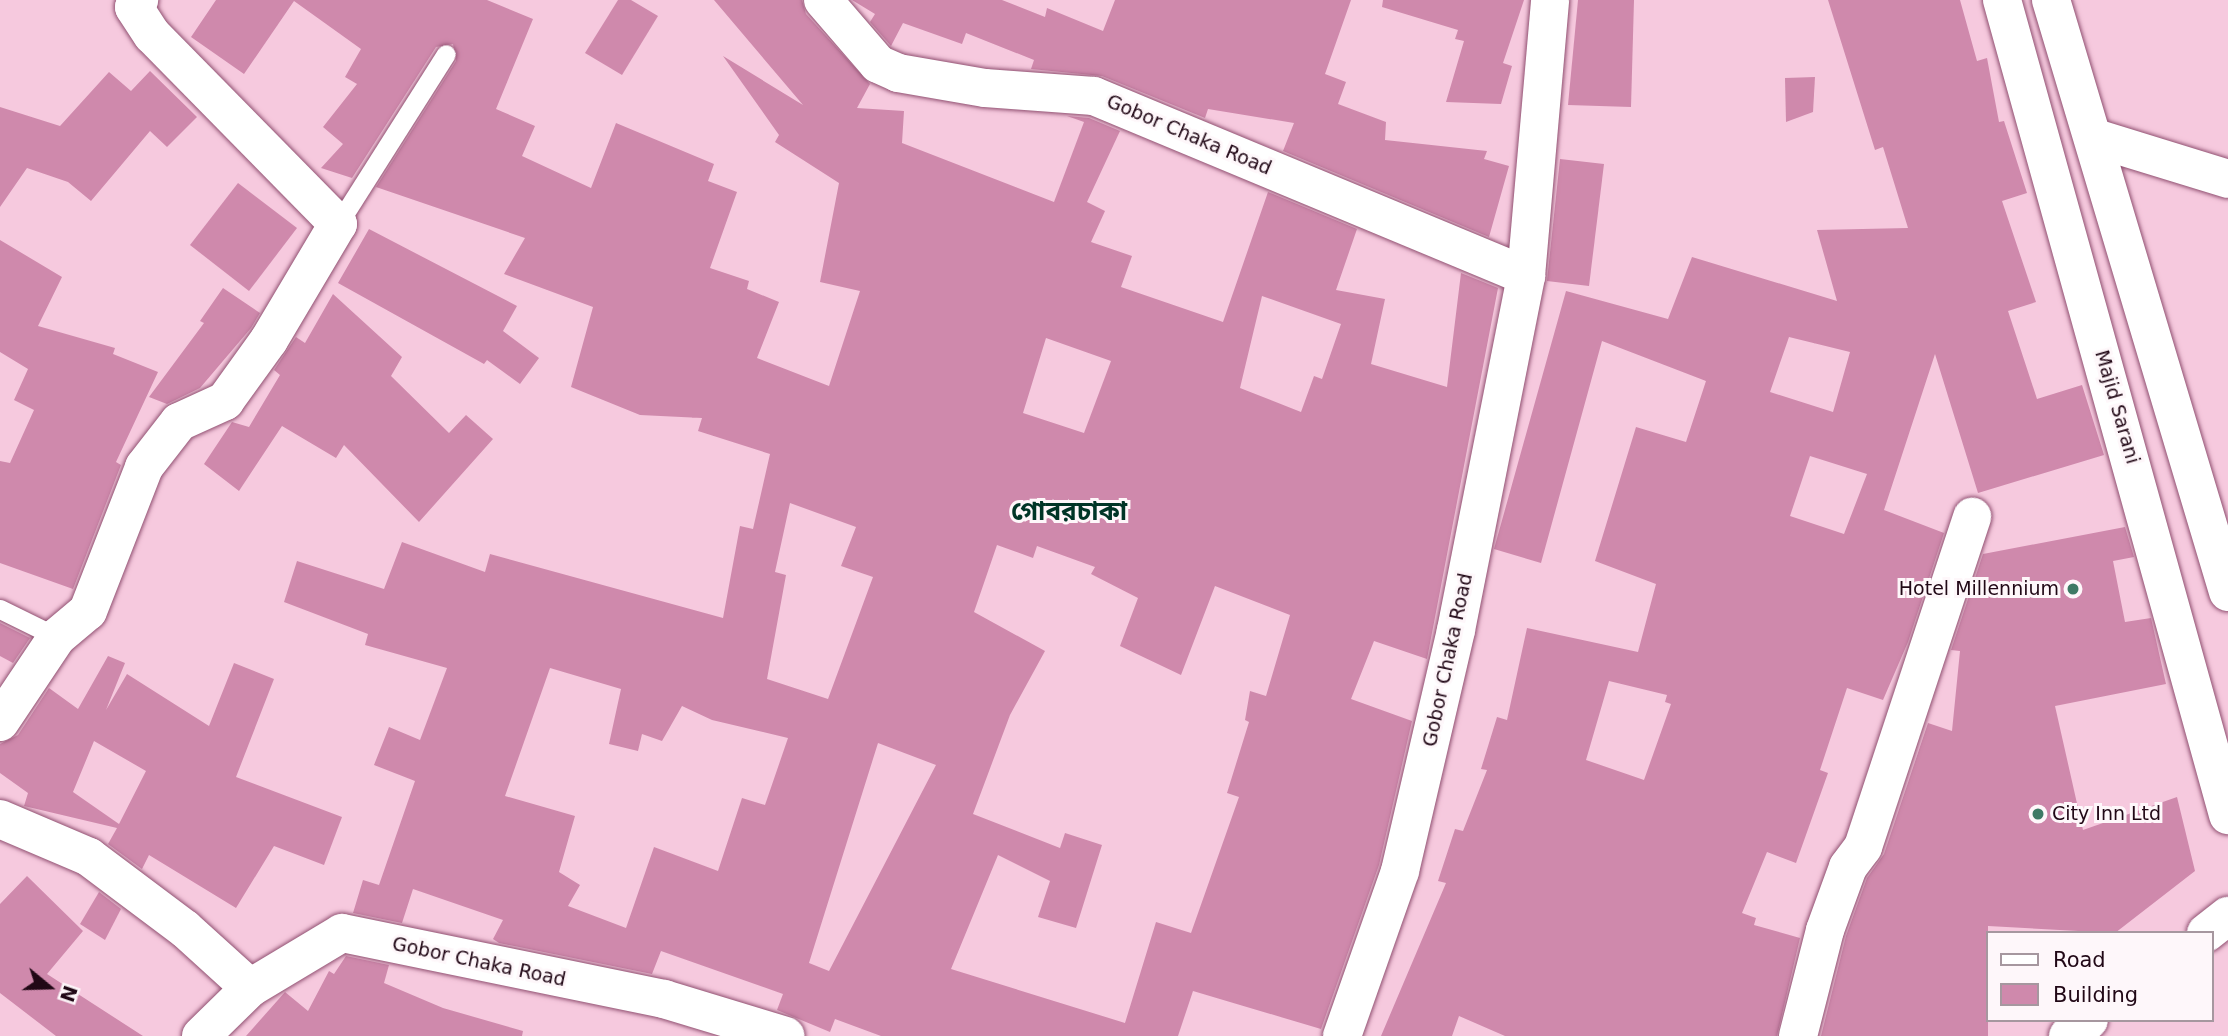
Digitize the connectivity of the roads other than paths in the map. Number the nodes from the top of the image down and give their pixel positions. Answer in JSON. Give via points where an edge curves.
{"nodes":[{"id":1,"x":139,"y":0,"type":"edge"},
{"id":2,"x":823,"y":0,"type":"edge"},
{"id":3,"x":1550,"y":0,"type":"edge"},
{"id":4,"x":2002,"y":0,"type":"edge"},
{"id":5,"x":2051,"y":0,"type":"edge"},
{"id":6,"x":446,"y":54,"type":"dead end"},
{"id":7,"x":2095,"y":138,"type":"junction"},
{"id":8,"x":2228,"y":179,"type":"edge"},
{"id":9,"x":338,"y":224,"type":"junction"},
{"id":10,"x":1526,"y":276,"type":"junction"},
{"id":11,"x":1972,"y":517,"type":"dead end"},
{"id":12,"x":2228,"y":592,"type":"edge"},
{"id":13,"x":0,"y":609,"type":"edge"},
{"id":14,"x":57,"y":636,"type":"junction"},
{"id":15,"x":0,"y":722,"type":"edge"},
{"id":16,"x":2228,"y":816,"type":"edge"},
{"id":17,"x":0,"y":819,"type":"edge"},
{"id":18,"x":2228,"y":916,"type":"edge"},
{"id":19,"x":2209,"y":931,"type":"edge"},
{"id":20,"x":250,"y":988,"type":"junction"},
{"id":21,"x":2086,"y":1022,"type":"edge"},
{"id":22,"x":201,"y":1036,"type":"edge"},
{"id":23,"x":786,"y":1036,"type":"edge"},
{"id":24,"x":1342,"y":1036,"type":"edge"},
{"id":25,"x":1798,"y":1036,"type":"edge"},
{"id":26,"x":2068,"y":1036,"type":"edge"}],
"edges":[{"from":1,"to":9,"type":"street","via":[[134,7],[152,35]]},
{"from":2,"to":10,"type":"street","name":"Gobor Chaka Road","via":[[878,64],[898,73],[985,88],[1094,96]]},
{"from":3,"to":10,"type":"street","name":"Gobor Chaka Road"},
{"from":4,"to":16,"type":"street","name":"Majid Sarani"},
{"from":5,"to":7,"type":"street"},
{"from":6,"to":9,"type":"lane"},
{"from":7,"to":8,"type":"street"},
{"from":7,"to":12,"type":"street"},
{"from":9,"to":14,"type":"street","via":[[225,401],[179,422],[144,467],[88,611]]},
{"from":10,"to":24,"type":"street","name":"Gobor Chaka Road","via":[[1456,630],[1401,871]]},
{"from":11,"to":25,"type":"street","via":[[1863,847],[1848,867],[1825,930]]},
{"from":13,"to":14,"type":"lane"},
{"from":14,"to":15,"type":"street"},
{"from":17,"to":20,"type":"street","via":[[89,858],[185,929]]},
{"from":18,"to":19,"type":"street"},
{"from":20,"to":22,"type":"street","name":"Gobor Chaka Road"},
{"from":20,"to":23,"type":"street","name":"Gobor Chaka Road","via":[[342,933],[664,999]]},
{"from":21,"to":26,"type":"street"}]}
